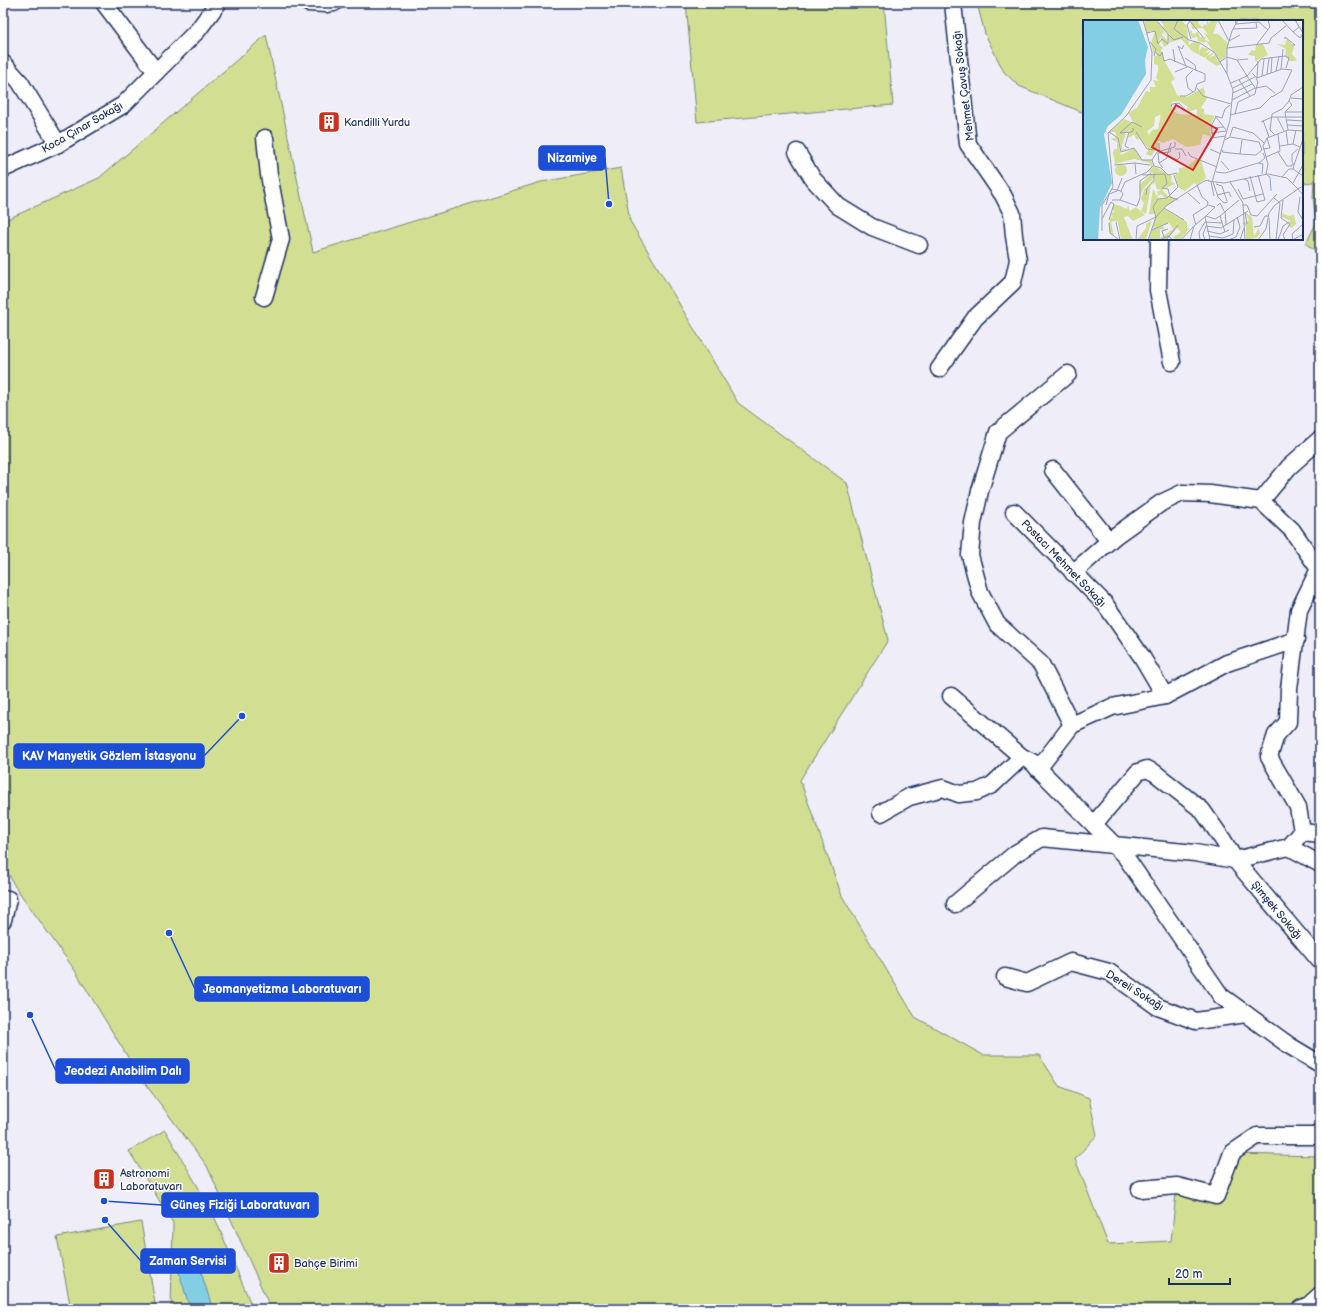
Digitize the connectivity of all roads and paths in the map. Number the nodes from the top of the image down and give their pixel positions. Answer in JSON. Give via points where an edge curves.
{"nodes":[{"id":1,"x":104,"y":3,"type":"edge"},
{"id":2,"x":218,"y":3,"type":"edge"},
{"id":3,"x":308,"y":3,"type":"edge"},
{"id":4,"x":334,"y":3,"type":"edge"},
{"id":5,"x":953,"y":3,"type":"edge"},
{"id":6,"x":3,"y":63,"type":"edge"},
{"id":7,"x":156,"y":72,"type":"junction"},
{"id":8,"x":264,"y":138,"type":"dead end"},
{"id":9,"x":58,"y":144,"type":"junction"},
{"id":10,"x":797,"y":152,"type":"dead end"},
{"id":11,"x":3,"y":169,"type":"edge"},
{"id":12,"x":1159,"y":240,"type":"edge"},
{"id":13,"x":919,"y":245,"type":"dead end"},
{"id":14,"x":264,"y":297,"type":"dead end"},
{"id":15,"x":1172,"y":362,"type":"dead end"},
{"id":16,"x":940,"y":368,"type":"dead end"},
{"id":17,"x":1068,"y":374,"type":"dead end"},
{"id":18,"x":1320,"y":439,"type":"edge"},
{"id":19,"x":1053,"y":470,"type":"dead end"},
{"id":20,"x":1261,"y":501,"type":"junction"},
{"id":21,"x":1014,"y":512,"type":"dead end"},
{"id":22,"x":1109,"y":541,"type":"junction"},
{"id":23,"x":1073,"y":573,"type":"junction"},
{"id":24,"x":1296,"y":640,"type":"junction"},
{"id":25,"x":950,"y":696,"type":"dead end"},
{"id":26,"x":1164,"y":696,"type":"junction"},
{"id":27,"x":1072,"y":725,"type":"junction"},
{"id":28,"x":1022,"y":757,"type":"junction"},
{"id":29,"x":1038,"y":769,"type":"junction"},
{"id":30,"x":881,"y":813,"type":"dead end"},
{"id":31,"x":1094,"y":824,"type":"junction"},
{"id":32,"x":1302,"y":832,"type":"junction"},
{"id":33,"x":1320,"y":834,"type":"edge"},
{"id":34,"x":1115,"y":846,"type":"junction"},
{"id":35,"x":1289,"y":847,"type":"junction"},
{"id":36,"x":1235,"y":860,"type":"junction"},
{"id":37,"x":1320,"y":864,"type":"edge"},
{"id":38,"x":8,"y":899,"type":"dead end"},
{"id":39,"x":955,"y":904,"type":"dead end"},
{"id":40,"x":3,"y":920,"type":"edge"},
{"id":41,"x":1320,"y":961,"type":"edge"},
{"id":42,"x":1005,"y":977,"type":"dead end"},
{"id":43,"x":1246,"y":1014,"type":"junction"},
{"id":44,"x":1320,"y":1064,"type":"edge"},
{"id":45,"x":1319,"y":1137,"type":"edge"},
{"id":46,"x":1140,"y":1190,"type":"dead end"},
{"id":47,"x":1320,"y":1295,"type":"edge"},
{"id":48,"x":1300,"y":1309,"type":"edge"}],
"edges":[{"from":1,"to":7,"type":"street"},
{"from":2,"to":7,"type":"street","name":"Koca Çınar Sokağı","via":[[198,30]]},
{"from":3,"to":4,"type":"street"},
{"from":5,"to":16,"type":"street","name":"Mehmet Çavuş Sokağı","via":[[968,144],[1003,195],[1012,213],[1018,260],[1013,282],[975,318]]},
{"from":6,"to":9,"type":"street","via":[[20,82]]},
{"from":7,"to":9,"type":"street","name":"Koca Çınar Sokağı","via":[[123,105]]},
{"from":8,"to":14,"type":"street","via":[[281,239]]},
{"from":9,"to":11,"type":"street","name":"Koca Çınar Sokağı"},
{"from":10,"to":13,"type":"street","via":[[813,179],[838,206],[872,227]]},
{"from":12,"to":15,"type":"street","via":[[1158,290]]},
{"from":17,"to":27,"type":"street","via":[[998,432],[980,491],[970,555],[980,592],[997,624],[1041,664]]},
{"from":18,"to":20,"type":"street","via":[[1289,467]]},
{"from":19,"to":22,"type":"street"},
{"from":20,"to":22,"type":"street","via":[[1182,493],[1161,502]]},
{"from":20,"to":24,"type":"street","via":[[1292,530],[1319,569],[1299,610]]},
{"from":21,"to":23,"type":"street","name":"Postacı Mehmet Sokağı"},
{"from":22,"to":23,"type":"street"},
{"from":23,"to":26,"type":"street","name":"Postacı Mehmet Sokağı","via":[[1104,604],[1142,657]]},
{"from":24,"to":26,"type":"street","via":[[1227,663]]},
{"from":24,"to":32,"type":"street","via":[[1289,689],[1288,722],[1276,735],[1269,757],[1298,807]]},
{"from":25,"to":28,"type":"street"},
{"from":26,"to":27,"type":"street","via":[[1112,707]]},
{"from":27,"to":29,"type":"street"},
{"from":28,"to":29,"type":"street"},
{"from":28,"to":30,"type":"street","via":[[992,785],[977,792],[959,794],[943,788],[909,797]]},
{"from":29,"to":31,"type":"street"},
{"from":31,"to":34,"type":"street"},
{"from":31,"to":36,"type":"street","name":"Şimşek Sokağı","via":[[1138,772],[1147,769],[1202,810]]},
{"from":32,"to":33,"type":"street"},
{"from":32,"to":35,"type":"street"},
{"from":34,"to":36,"type":"street","via":[[1196,853]]},
{"from":34,"to":39,"type":"street","via":[[1042,838],[1016,853]]},
{"from":34,"to":43,"type":"street","via":[[1125,856],[1221,996]]},
{"from":35,"to":36,"type":"street"},
{"from":35,"to":37,"type":"street"},
{"from":36,"to":41,"type":"street","name":"Şimşek Sokağı"},
{"from":38,"to":40,"type":"street"},
{"from":42,"to":43,"type":"street","name":"Dereli Sokağı","via":[[1027,983],[1071,962],[1109,972],[1158,1007],[1196,1021]]},
{"from":43,"to":44,"type":"street"},
{"from":45,"to":46,"type":"street","via":[[1256,1136],[1232,1153],[1216,1196],[1177,1186]]},
{"from":47,"to":48,"type":"street"}]}
